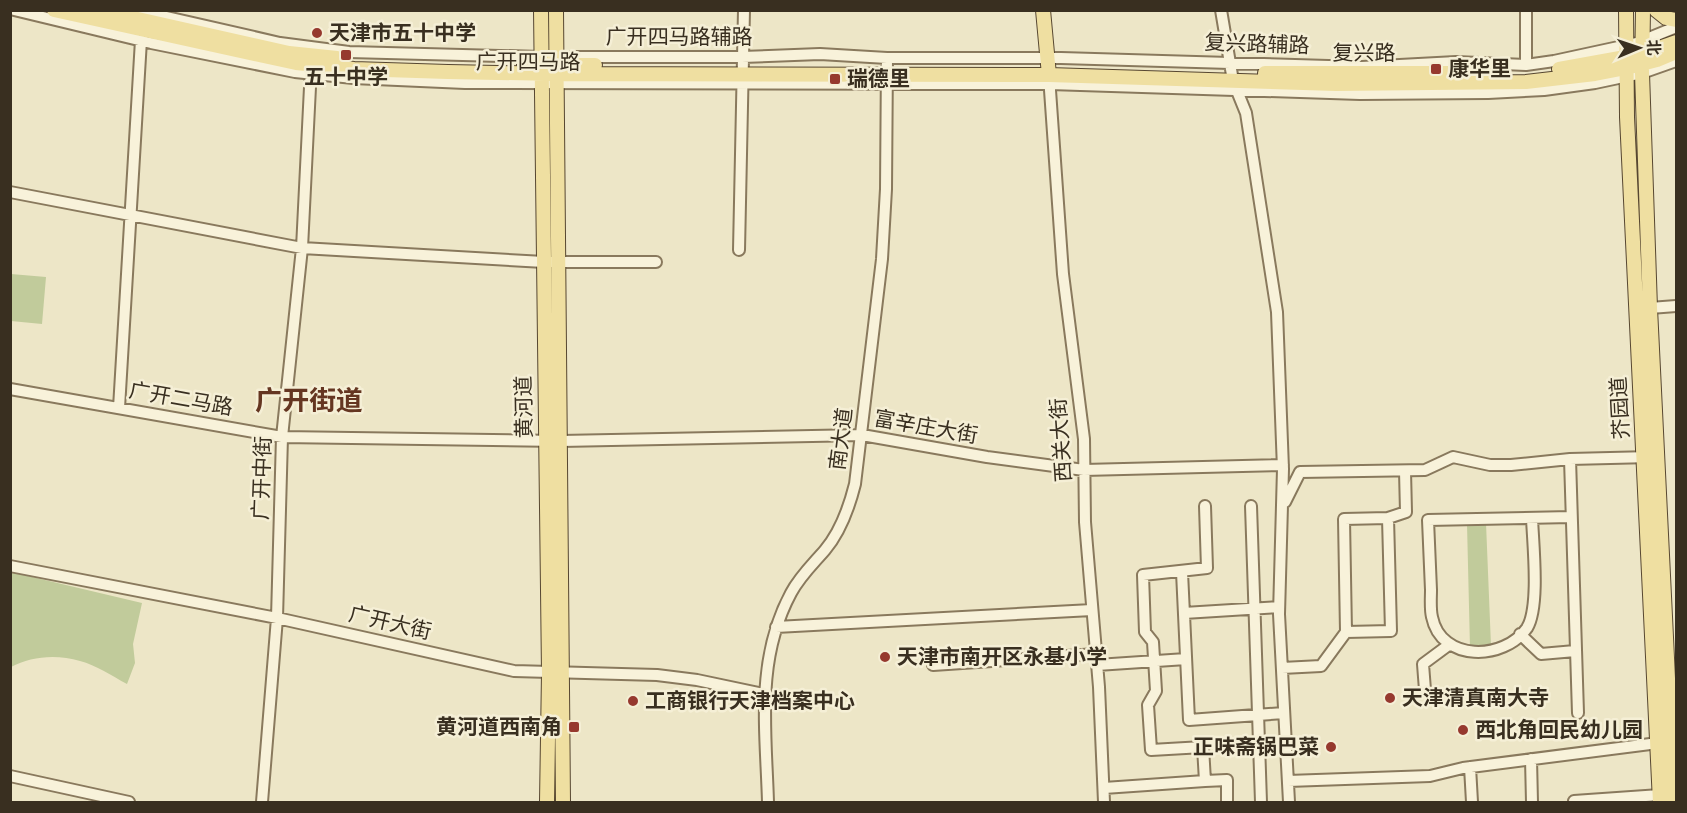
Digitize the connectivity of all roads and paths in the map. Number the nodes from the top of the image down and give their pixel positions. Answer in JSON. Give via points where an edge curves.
{"nodes":[{"id":1,"x":14,"y":10,"type":"edge"},
{"id":2,"x":54,"y":10,"type":"edge"},
{"id":3,"x":98,"y":10,"type":"edge"},
{"id":4,"x":136,"y":10,"type":"edge"},
{"id":5,"x":541,"y":10,"type":"edge"},
{"id":6,"x":556,"y":10,"type":"edge"},
{"id":7,"x":744,"y":10,"type":"edge"},
{"id":8,"x":1043,"y":10,"type":"edge"},
{"id":9,"x":1221,"y":10,"type":"edge"},
{"id":10,"x":1526,"y":10,"type":"edge"},
{"id":11,"x":1626,"y":10,"type":"edge"},
{"id":12,"x":1643,"y":10,"type":"edge"},
{"id":13,"x":1656,"y":10,"type":"edge"},
{"id":14,"x":1677,"y":20,"type":"edge"},
{"id":15,"x":1677,"y":27,"type":"edge"},
{"id":16,"x":141,"y":40,"type":"junction"},
{"id":17,"x":1677,"y":42,"type":"edge"},
{"id":18,"x":1677,"y":52,"type":"edge"},
{"id":19,"x":1642,"y":58,"type":"junction"},
{"id":20,"x":312,"y":61,"type":"junction"},
{"id":21,"x":1677,"y":61,"type":"edge"},
{"id":22,"x":1626,"y":62,"type":"junction"},
{"id":23,"x":1526,"y":65,"type":"junction"},
{"id":24,"x":542,"y":70,"type":"junction"},
{"id":25,"x":557,"y":70,"type":"junction"},
{"id":26,"x":741,"y":70,"type":"junction"},
{"id":27,"x":887,"y":71,"type":"junction"},
{"id":28,"x":1049,"y":71,"type":"junction"},
{"id":29,"x":1233,"y":77,"type":"junction"},
{"id":30,"x":1516,"y":82,"type":"junction"},
{"id":31,"x":1544,"y":90,"type":"junction"},
{"id":32,"x":10,"y":192,"type":"edge"},
{"id":33,"x":131,"y":214,"type":"junction"},
{"id":34,"x":302,"y":248,"type":"junction"},
{"id":35,"x":739,"y":250,"type":"dead end"},
{"id":36,"x":544,"y":262,"type":"junction"},
{"id":37,"x":558,"y":262,"type":"junction"},
{"id":38,"x":656,"y":262,"type":"dead end"},
{"id":39,"x":1677,"y":306,"type":"edge"},
{"id":40,"x":1650,"y":308,"type":"junction"},
{"id":41,"x":10,"y":389,"type":"edge"},
{"id":42,"x":119,"y":408,"type":"junction"},
{"id":43,"x":862,"y":435,"type":"junction"},
{"id":44,"x":282,"y":437,"type":"junction"},
{"id":45,"x":546,"y":440,"type":"junction"},
{"id":46,"x":561,"y":441,"type":"junction"},
{"id":47,"x":1651,"y":457,"type":"junction"},
{"id":48,"x":1570,"y":459,"type":"junction"},
{"id":49,"x":1283,"y":465,"type":"junction"},
{"id":50,"x":1084,"y":470,"type":"junction"},
{"id":51,"x":1405,"y":471,"type":"junction"},
{"id":52,"x":1205,"y":506,"type":"dead end"},
{"id":53,"x":1251,"y":506,"type":"dead end"},
{"id":54,"x":1283,"y":506,"type":"junction"},
{"id":55,"x":1571,"y":517,"type":"junction"},
{"id":56,"x":1388,"y":518,"type":"junction"},
{"id":57,"x":1532,"y":518,"type":"junction"},
{"id":58,"x":10,"y":566,"type":"edge"},
{"id":59,"x":1182,"y":572,"type":"junction"},
{"id":60,"x":1279,"y":607,"type":"junction"},
{"id":61,"x":1253,"y":608,"type":"junction"},
{"id":62,"x":1092,"y":610,"type":"junction"},
{"id":63,"x":1184,"y":613,"type":"junction"},
{"id":64,"x":277,"y":618,"type":"junction"},
{"id":65,"x":776,"y":627,"type":"junction"},
{"id":66,"x":1346,"y":633,"type":"junction"},
{"id":67,"x":1520,"y":634,"type":"junction"},
{"id":68,"x":1450,"y":644,"type":"junction"},
{"id":69,"x":1575,"y":651,"type":"junction"},
{"id":70,"x":1186,"y":659,"type":"junction"},
{"id":71,"x":1097,"y":660,"type":"junction"},
{"id":72,"x":1154,"y":661,"type":"junction"},
{"id":73,"x":933,"y":665,"type":"dead end"},
{"id":74,"x":1282,"y":668,"type":"junction"},
{"id":75,"x":549,"y":673,"type":"junction"},
{"id":76,"x":563,"y":674,"type":"junction"},
{"id":77,"x":1425,"y":690,"type":"dead end"},
{"id":78,"x":764,"y":694,"type":"junction"},
{"id":79,"x":1284,"y":713,"type":"junction"},
{"id":80,"x":1578,"y":713,"type":"dead end"},
{"id":81,"x":1257,"y":715,"type":"junction"},
{"id":82,"x":1658,"y":743,"type":"junction"},
{"id":83,"x":1531,"y":759,"type":"junction"},
{"id":84,"x":1470,"y":767,"type":"junction"},
{"id":85,"x":10,"y":776,"type":"edge"},
{"id":86,"x":1205,"y":781,"type":"junction"},
{"id":87,"x":1288,"y":781,"type":"junction"},
{"id":88,"x":1104,"y":788,"type":"junction"},
{"id":89,"x":1660,"y":799,"type":"edge"},
{"id":90,"x":1574,"y":801,"type":"edge"},
{"id":91,"x":129,"y":802,"type":"edge"},
{"id":92,"x":262,"y":802,"type":"edge"},
{"id":93,"x":548,"y":802,"type":"edge"},
{"id":94,"x":563,"y":802,"type":"edge"},
{"id":95,"x":768,"y":802,"type":"edge"},
{"id":96,"x":1104,"y":802,"type":"edge"},
{"id":97,"x":1227,"y":802,"type":"edge"},
{"id":98,"x":1261,"y":802,"type":"edge"},
{"id":99,"x":1289,"y":802,"type":"edge"},
{"id":100,"x":1472,"y":802,"type":"edge"},
{"id":101,"x":1532,"y":802,"type":"edge"},
{"id":102,"x":1674,"y":802,"type":"edge"}],
"edges":[{"from":1,"to":16,"type":"street","name":"广开四马路"},
{"from":2,"to":20,"type":"main road","name":"广开四马路","via":[[269,59]]},
{"from":3,"to":20,"type":"main road","name":"广开四马路"},
{"from":4,"to":20,"type":"street","via":[[280,43]]},
{"from":5,"to":24,"type":"main road","name":"黄河道"},
{"from":6,"to":25,"type":"main road","name":"黄河道"},
{"from":7,"to":26,"type":"street"},
{"from":8,"to":28,"type":"main road"},
{"from":9,"to":29,"type":"street"},
{"from":10,"to":23,"type":"street"},
{"from":11,"to":22,"type":"main road","name":"芥园道"},
{"from":12,"to":19,"type":"main road","name":"芥园道"},
{"from":13,"to":14,"type":"main road"},
{"from":15,"to":19,"type":"street","name":"复兴路辅路"},
{"from":16,"to":20,"type":"street","name":"广开四马路"},
{"from":16,"to":33,"type":"street"},
{"from":17,"to":19,"type":"main road","name":"复兴路"},
{"from":18,"to":19,"type":"main road","name":"复兴路"},
{"from":19,"to":21,"type":"street","name":"复兴路辅路"},
{"from":19,"to":22,"type":"main road","name":"复兴路"},
{"from":19,"to":22,"type":"street","name":"复兴路辅路"},
{"from":19,"to":40,"type":"main road","name":"芥园道"},
{"from":20,"to":24,"type":"main road","name":"广开四马路","via":[[354,69]]},
{"from":20,"to":34,"type":"street","name":"广开中街"},
{"from":22,"to":23,"type":"street","name":"复兴路辅路"},
{"from":22,"to":29,"type":"main road","name":"复兴路","via":[[1507,74]]},
{"from":22,"to":30,"type":"main road","name":"复兴路","via":[[1595,74]]},
{"from":22,"to":31,"type":"street","name":"复兴路辅路"},
{"from":22,"to":47,"type":"main road","name":"芥园道"},
{"from":23,"to":29,"type":"street","name":"复兴路辅路","via":[[1456,62]]},
{"from":24,"to":25,"type":"main road","name":"广开四马路"},
{"from":24,"to":36,"type":"main road","name":"黄河道"},
{"from":25,"to":26,"type":"main road","name":"广开四马路"},
{"from":25,"to":37,"type":"main road","name":"黄河道"},
{"from":26,"to":27,"type":"main road","name":"广开四马路"},
{"from":26,"to":27,"type":"street","name":"广开四马路辅路","via":[[820,54]]},
{"from":26,"to":35,"type":"street"},
{"from":27,"to":28,"type":"main road","name":"广开四马路"},
{"from":27,"to":43,"type":"street","name":"南大道","via":[[882,259]]},
{"from":28,"to":29,"type":"street","name":"复兴路辅路"},
{"from":28,"to":29,"type":"main road","name":"复兴路"},
{"from":28,"to":29,"type":"street","name":"复兴路辅路","via":[[1159,88]]},
{"from":28,"to":50,"type":"street","name":"西关大街","via":[[1063,274],[1084,439]]},
{"from":29,"to":30,"type":"main road","name":"复兴路","via":[[1336,84]]},
{"from":29,"to":31,"type":"street","name":"复兴路辅路","via":[[1360,94]]},
{"from":29,"to":49,"type":"street","via":[[1246,113],[1277,312]]},
{"from":30,"to":31,"type":"main road"},
{"from":32,"to":33,"type":"street"},
{"from":33,"to":34,"type":"street"},
{"from":33,"to":42,"type":"street"},
{"from":34,"to":36,"type":"street"},
{"from":34,"to":44,"type":"street","name":"广开中街"},
{"from":36,"to":37,"type":"street"},
{"from":36,"to":45,"type":"main road","name":"黄河道"},
{"from":37,"to":38,"type":"street"},
{"from":37,"to":46,"type":"main road","name":"黄河道"},
{"from":39,"to":40,"type":"street"},
{"from":40,"to":47,"type":"main road","name":"芥园道"},
{"from":41,"to":42,"type":"street","name":"广开二马路"},
{"from":42,"to":44,"type":"street","name":"广开二马路"},
{"from":43,"to":46,"type":"street","name":"富辛庄大街"},
{"from":43,"to":50,"type":"street","name":"富辛庄大街"},
{"from":43,"to":65,"type":"street","name":"南大道","via":[[855,484],[838,532],[791,592]]},
{"from":44,"to":45,"type":"street","name":"广开二马路"},
{"from":44,"to":64,"type":"street","name":"广开中街"},
{"from":45,"to":46,"type":"street","name":"广开二马路"},
{"from":45,"to":75,"type":"main road","name":"黄河道"},
{"from":46,"to":76,"type":"main road","name":"黄河道"},
{"from":47,"to":48,"type":"street"},
{"from":47,"to":82,"type":"main road","name":"芥园道"},
{"from":47,"to":102,"type":"main road","name":"芥园道"},
{"from":48,"to":51,"type":"street","via":[[1490,465],[1453,456],[1425,471]]},
{"from":48,"to":55,"type":"street"},
{"from":49,"to":50,"type":"street","name":"富辛庄大街"},
{"from":49,"to":54,"type":"street"},
{"from":50,"to":62,"type":"street","name":"西关大街"},
{"from":51,"to":54,"type":"street","via":[[1300,472]]},
{"from":51,"to":56,"type":"street","via":[[1406,512]]},
{"from":52,"to":59,"type":"street","via":[[1207,568]]},
{"from":53,"to":61,"type":"street"},
{"from":54,"to":60,"type":"street"},
{"from":55,"to":57,"type":"street"},
{"from":55,"to":69,"type":"street"},
{"from":56,"to":66,"type":"street","via":[[1344,519]]},
{"from":56,"to":66,"type":"street","via":[[1391,631]]},
{"from":57,"to":67,"type":"street","via":[[1534,604],[1527,627]]},
{"from":57,"to":68,"type":"street","via":[[1428,520],[1432,618],[1444,642]]},
{"from":58,"to":64,"type":"street","name":"广开大街"},
{"from":59,"to":63,"type":"street"},
{"from":59,"to":72,"type":"street","via":[[1143,575],[1145,632],[1153,642]]},
{"from":60,"to":61,"type":"street"},
{"from":60,"to":74,"type":"street"},
{"from":61,"to":63,"type":"street"},
{"from":61,"to":81,"type":"street"},
{"from":62,"to":65,"type":"street"},
{"from":62,"to":71,"type":"street","name":"西关大街"},
{"from":63,"to":70,"type":"street"},
{"from":64,"to":75,"type":"street","name":"广开大街","via":[[514,672]]},
{"from":64,"to":92,"type":"street","name":"广开中街"},
{"from":65,"to":78,"type":"street","name":"南大道","via":[[769,649]]},
{"from":66,"to":74,"type":"street","via":[[1321,666]]},
{"from":67,"to":68,"type":"street","via":[[1509,644],[1489,652],[1466,651]]},
{"from":67,"to":69,"type":"street","via":[[1541,654]]},
{"from":68,"to":77,"type":"street","via":[[1424,664]]},
{"from":69,"to":80,"type":"street"},
{"from":70,"to":72,"type":"street"},
{"from":70,"to":81,"type":"street","via":[[1189,720]]},
{"from":71,"to":72,"type":"street"},
{"from":71,"to":73,"type":"street"},
{"from":71,"to":88,"type":"street","name":"西关大街"},
{"from":72,"to":86,"type":"street","via":[[1155,691],[1148,705],[1151,750],[1203,747]]},
{"from":74,"to":79,"type":"street"},
{"from":75,"to":76,"type":"street","name":"广开大街"},
{"from":75,"to":93,"type":"main road","name":"黄河道"},
{"from":76,"to":78,"type":"street","name":"广开大街","via":[[679,678]]},
{"from":76,"to":94,"type":"main road","name":"黄河道"},
{"from":78,"to":95,"type":"street","name":"南大道"},
{"from":79,"to":81,"type":"street"},
{"from":79,"to":87,"type":"street"},
{"from":81,"to":98,"type":"street"},
{"from":82,"to":83,"type":"street"},
{"from":82,"to":89,"type":"main road","name":"芥园道"},
{"from":83,"to":84,"type":"street"},
{"from":83,"to":101,"type":"street"},
{"from":84,"to":87,"type":"street","via":[[1430,776]]},
{"from":84,"to":100,"type":"street"},
{"from":85,"to":91,"type":"street"},
{"from":86,"to":88,"type":"street"},
{"from":86,"to":97,"type":"street","via":[[1227,780]]},
{"from":87,"to":99,"type":"street"},
{"from":88,"to":96,"type":"street","name":"西关大街"},
{"from":89,"to":90,"type":"street"}]}
